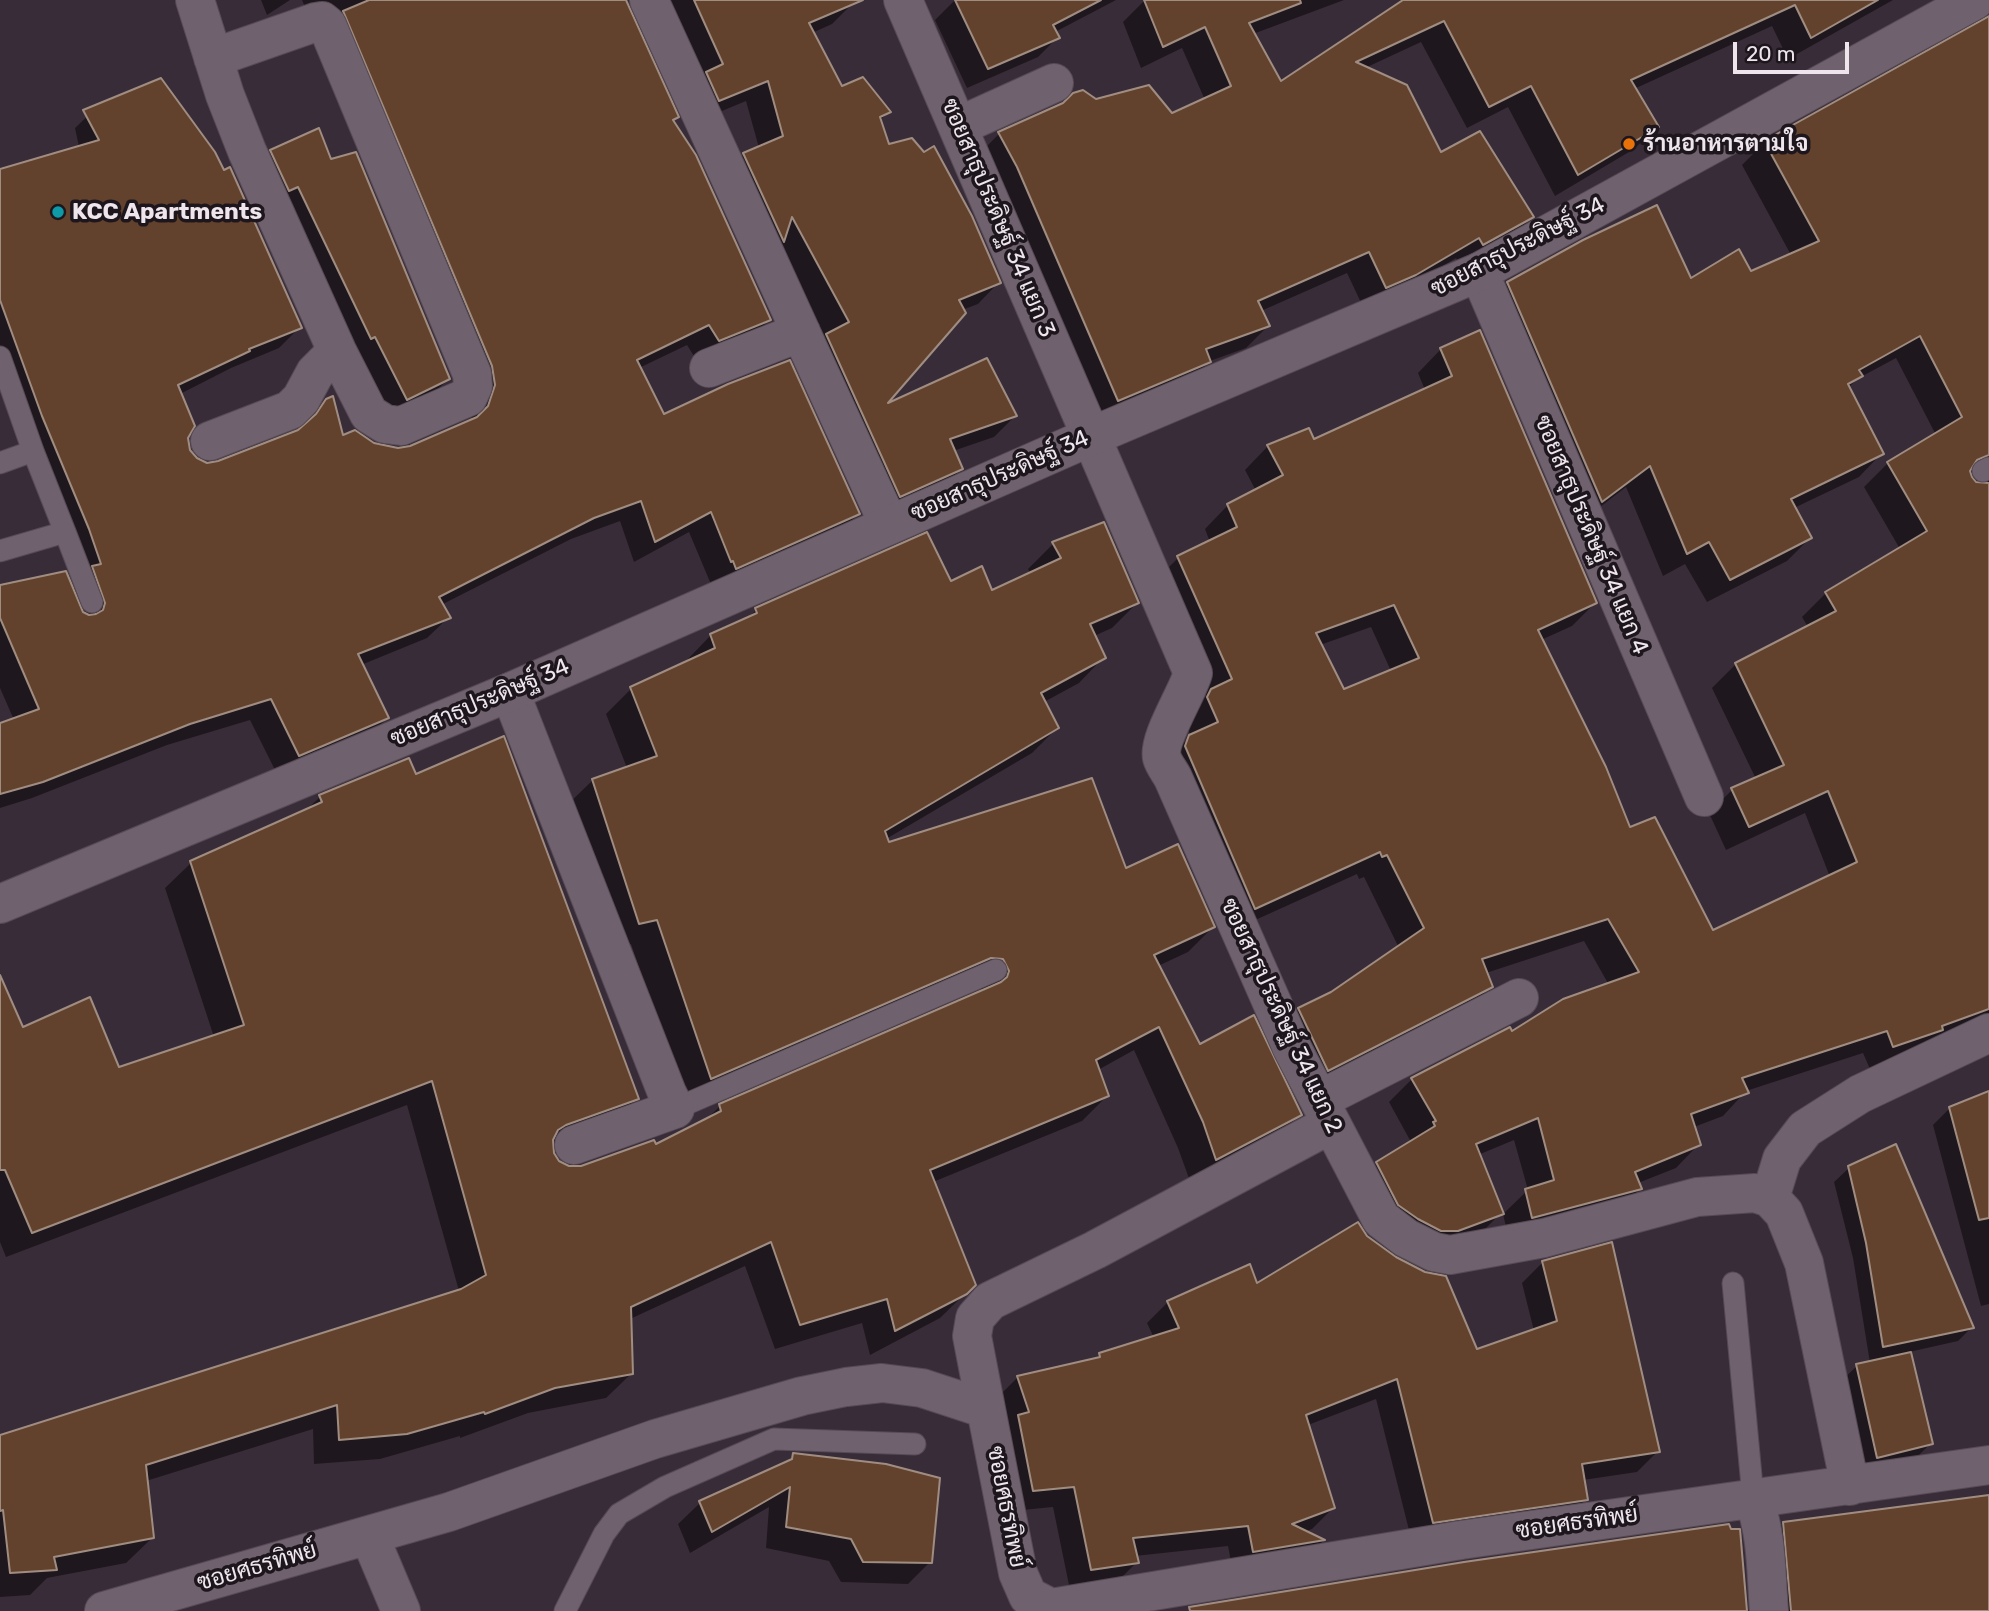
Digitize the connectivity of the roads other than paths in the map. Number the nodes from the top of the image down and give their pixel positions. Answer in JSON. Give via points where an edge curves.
{"nodes":[{"id":1,"x":195,"y":0,"type":"edge"},
{"id":2,"x":649,"y":0,"type":"edge"},
{"id":3,"x":903,"y":0,"type":"edge"},
{"id":4,"x":1974,"y":0,"type":"edge"},
{"id":5,"x":213,"y":58,"type":"junction"},
{"id":6,"x":1054,"y":83,"type":"dead end"},
{"id":7,"x":959,"y":126,"type":"junction"},
{"id":8,"x":1479,"y":272,"type":"junction"},
{"id":9,"x":801,"y":332,"type":"junction"},
{"id":10,"x":337,"y":351,"type":"junction"},
{"id":11,"x":0,"y":357,"type":"edge"},
{"id":12,"x":709,"y":368,"type":"dead end"},
{"id":13,"x":1090,"y":437,"type":"junction"},
{"id":14,"x":210,"y":441,"type":"dead end"},
{"id":15,"x":33,"y":451,"type":"junction"},
{"id":16,"x":0,"y":463,"type":"edge"},
{"id":17,"x":889,"y":525,"type":"junction"},
{"id":18,"x":65,"y":532,"type":"junction"},
{"id":19,"x":0,"y":551,"type":"edge"},
{"id":20,"x":92,"y":602,"type":"dead end"},
{"id":21,"x":510,"y":692,"type":"junction"},
{"id":22,"x":1704,"y":797,"type":"dead end"},
{"id":23,"x":0,"y":904,"type":"edge"},
{"id":24,"x":996,"y":970,"type":"dead end"},
{"id":25,"x":1520,"y":998,"type":"dead end"},
{"id":26,"x":1989,"y":1033,"type":"edge"},
{"id":27,"x":676,"y":1109,"type":"junction"},
{"id":28,"x":1325,"y":1112,"type":"junction"},
{"id":29,"x":574,"y":1145,"type":"dead end"},
{"id":30,"x":1770,"y":1198,"type":"junction"},
{"id":31,"x":1733,"y":1283,"type":"dead end"},
{"id":32,"x":986,"y":1409,"type":"junction"},
{"id":33,"x":915,"y":1444,"type":"dead end"},
{"id":34,"x":1989,"y":1465,"type":"edge"},
{"id":35,"x":1850,"y":1486,"type":"junction"},
{"id":36,"x":1753,"y":1497,"type":"junction"},
{"id":37,"x":369,"y":1535,"type":"junction"},
{"id":38,"x":104,"y":1611,"type":"edge"},
{"id":39,"x":401,"y":1611,"type":"edge"},
{"id":40,"x":565,"y":1611,"type":"edge"},
{"id":41,"x":1769,"y":1611,"type":"edge"}],
"edges":[{"from":1,"to":5,"type":"street"},
{"from":2,"to":9,"type":"street"},
{"from":3,"to":7,"type":"street","name":"ซอยสาธุประดิษฐ์ 34 แยก 3"},
{"from":4,"to":8,"type":"street","name":"ซอยสาธุประดิษฐ์ 34"},
{"from":5,"to":10,"type":"street","via":[[247,151]]},
{"from":5,"to":10,"type":"street","via":[[316,22],[327,25],[472,374],[473,386],[468,397],[401,426],[385,424],[369,414]]},
{"from":6,"to":7,"type":"street"},
{"from":7,"to":13,"type":"street","name":"ซอยสาธุประดิษฐ์ 34 แยก 3"},
{"from":8,"to":13,"type":"street","name":"ซอยสาธุประดิษฐ์ 34"},
{"from":8,"to":22,"type":"street","name":"ซอยสาธุประดิษฐ์ 34 แยก 4"},
{"from":9,"to":12,"type":"street"},
{"from":9,"to":17,"type":"street"},
{"from":10,"to":14,"type":"street","via":[[315,373],[290,411]]},
{"from":11,"to":15,"type":"lane"},
{"from":13,"to":17,"type":"street","name":"ซอยสาธุประดิษฐ์ 34"},
{"from":13,"to":28,"type":"street","name":"ซอยสาธุประดิษฐ์ 34 แยก 2","via":[[1193,673],[1165,734],[1161,756]]},
{"from":15,"to":16,"type":"lane"},
{"from":15,"to":18,"type":"lane"},
{"from":17,"to":21,"type":"street","name":"ซอยสาธุประดิษฐ์ 34"},
{"from":18,"to":19,"type":"lane"},
{"from":18,"to":20,"type":"lane"},
{"from":21,"to":23,"type":"street","name":"ซอยสาธุประดิษฐ์ 34"},
{"from":21,"to":27,"type":"street"},
{"from":24,"to":27,"type":"lane"},
{"from":25,"to":28,"type":"street"},
{"from":26,"to":30,"type":"street","via":[[1860,1094],[1805,1129],[1782,1159]]},
{"from":27,"to":29,"type":"street"},
{"from":28,"to":30,"type":"street","name":"ซอยสาธุประดิษฐ์ 34 แยก 2","via":[[1381,1219],[1434,1252],[1450,1255],[1544,1238],[1697,1197],[1755,1193]]},
{"from":28,"to":32,"type":"street","via":[[1095,1250],[990,1301],[975,1318],[972,1336]]},
{"from":30,"to":35,"type":"street","via":[[1784,1213],[1804,1263]]},
{"from":31,"to":36,"type":"lane"},
{"from":32,"to":36,"type":"street","name":"ซอยศธรทิพย์","via":[[1018,1573],[1028,1597],[1051,1608]]},
{"from":32,"to":37,"type":"street","name":"ซอยศธรทิพย์","via":[[922,1388],[882,1383],[813,1394],[655,1439],[449,1512]]},
{"from":33,"to":40,"type":"lane","via":[[774,1439],[665,1487],[619,1514]]},
{"from":34,"to":35,"type":"street","name":"ซอยศธรทิพย์"},
{"from":35,"to":36,"type":"street","name":"ซอยศธรทิพย์"},
{"from":36,"to":41,"type":"street","via":[[1762,1533]]},
{"from":37,"to":38,"type":"street","name":"ซอยศธรทิพย์"},
{"from":37,"to":39,"type":"street"}]}
